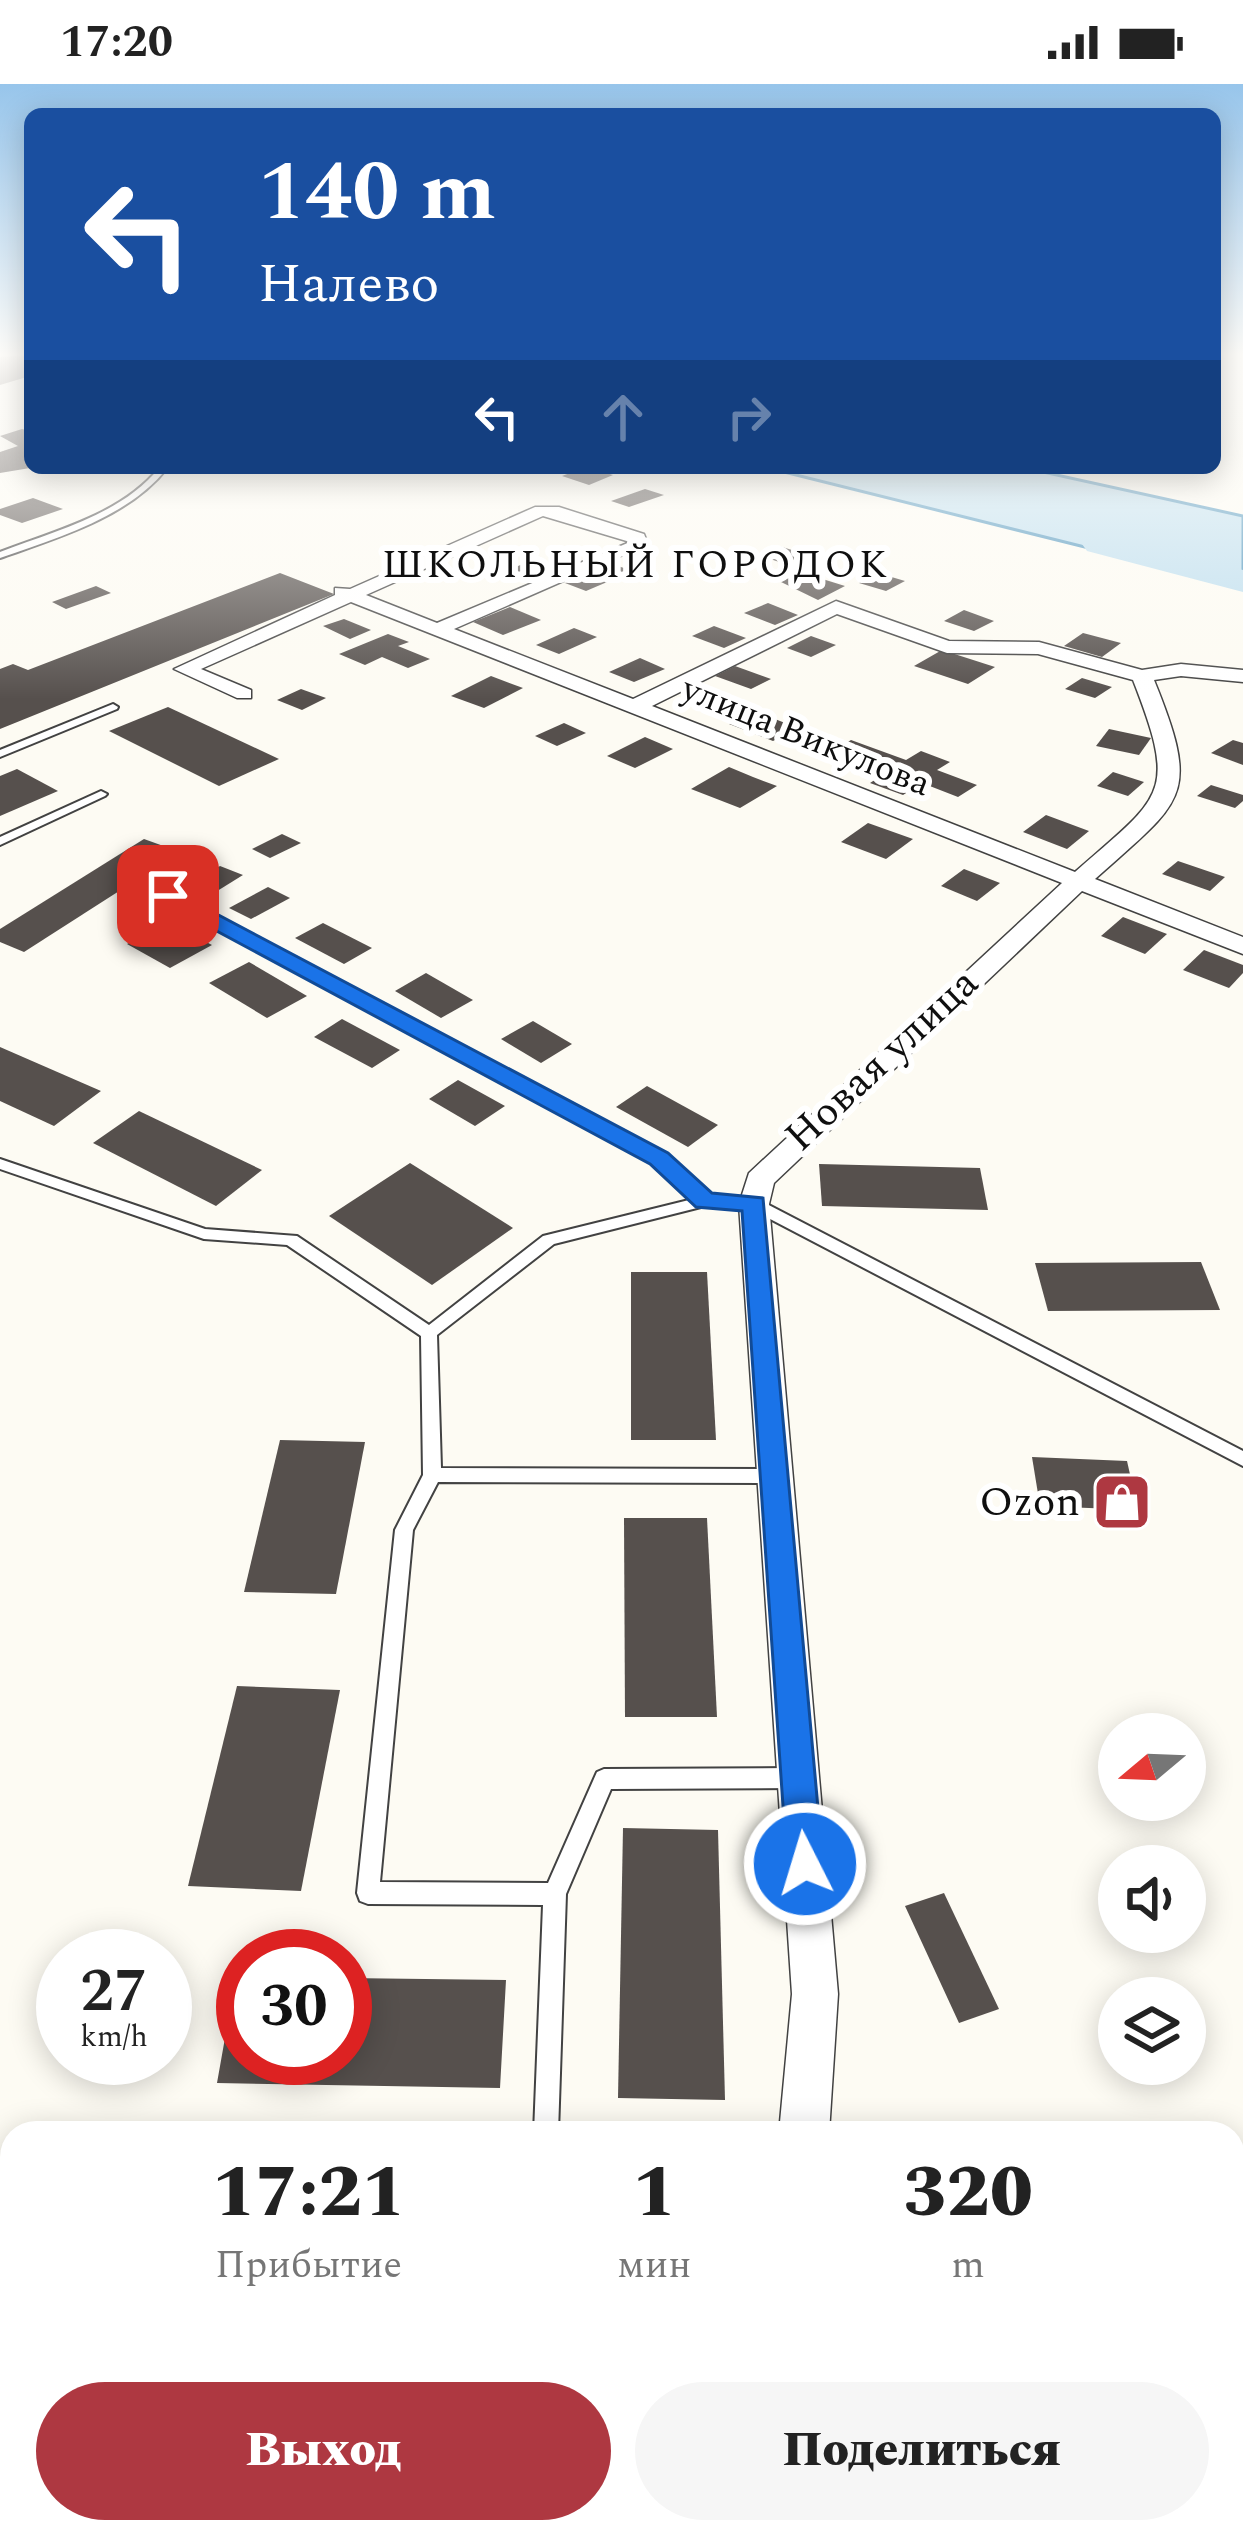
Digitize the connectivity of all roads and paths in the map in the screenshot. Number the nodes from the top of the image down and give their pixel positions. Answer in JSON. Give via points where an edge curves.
{"nodes":[{"id":1,"x":158,"y":474,"type":"edge"},
{"id":2,"x":0,"y":555,"type":"edge"},
{"id":3,"x":347,"y":594,"type":"junction"},
{"id":4,"x":438,"y":629,"type":"junction"},
{"id":5,"x":1142,"y":676,"type":"junction"},
{"id":6,"x":1243,"y":676,"type":"edge"},
{"id":7,"x":244,"y":694,"type":"dead end"},
{"id":8,"x":638,"y":705,"type":"junction"},
{"id":9,"x":113,"y":707,"type":"dead end"},
{"id":10,"x":0,"y":754,"type":"edge"},
{"id":11,"x":101,"y":794,"type":"dead end"},
{"id":12,"x":0,"y":841,"type":"edge"},
{"id":13,"x":1078,"y":882,"type":"junction"},
{"id":14,"x":168,"y":896,"type":"dead end"},
{"id":15,"x":1243,"y":946,"type":"edge"},
{"id":16,"x":0,"y":1164,"type":"edge"},
{"id":17,"x":705,"y":1201,"type":"junction"},
{"id":18,"x":754,"y":1204,"type":"junction"},
{"id":19,"x":429,"y":1333,"type":"junction"},
{"id":20,"x":1243,"y":1459,"type":"edge"},
{"id":21,"x":432,"y":1475,"type":"junction"},
{"id":22,"x":775,"y":1476,"type":"junction"},
{"id":23,"x":798,"y":1778,"type":"junction"},
{"id":24,"x":555,"y":1894,"type":"junction"},
{"id":25,"x":546,"y":2121,"type":"edge"},
{"id":26,"x":805,"y":2121,"type":"edge"}],
"edges":[{"from":1,"to":2,"type":"lane","via":[[112,508]]},
{"from":3,"to":4,"type":"street","name":"улица Викулова"},
{"from":3,"to":4,"type":"street","via":[[541,512],[638,538]]},
{"from":3,"to":7,"type":"street","via":[[184,669]]},
{"from":4,"to":8,"type":"street","name":"улица Викулова"},
{"from":5,"to":6,"type":"street"},
{"from":5,"to":8,"type":"street","via":[[1039,648],[947,647],[836,607]]},
{"from":5,"to":13,"type":"street","name":"Новая улица","via":[[1173,789]]},
{"from":8,"to":13,"type":"street","name":"улица Викулова"},
{"from":9,"to":10,"type":"lane"},
{"from":11,"to":12,"type":"lane"},
{"from":13,"to":15,"type":"street","name":"улица Викулова"},
{"from":13,"to":18,"type":"street","name":"Новая улица","via":[[776,1159]]},
{"from":14,"to":17,"type":"lane","via":[[659,1159]]},
{"from":16,"to":19,"type":"lane","via":[[204,1234],[291,1240]]},
{"from":17,"to":18,"type":"lane"},
{"from":17,"to":19,"type":"lane","via":[[549,1240]]},
{"from":18,"to":20,"type":"lane"},
{"from":18,"to":22,"type":"street"},
{"from":19,"to":21,"type":"lane"},
{"from":21,"to":22,"type":"lane"},
{"from":21,"to":24,"type":"lane","via":[[404,1530],[368,1893]]},
{"from":22,"to":23,"type":"street"},
{"from":23,"to":24,"type":"lane","via":[[604,1779]]},
{"from":23,"to":26,"type":"street","via":[[815,1994]]},
{"from":24,"to":25,"type":"lane"}]}
